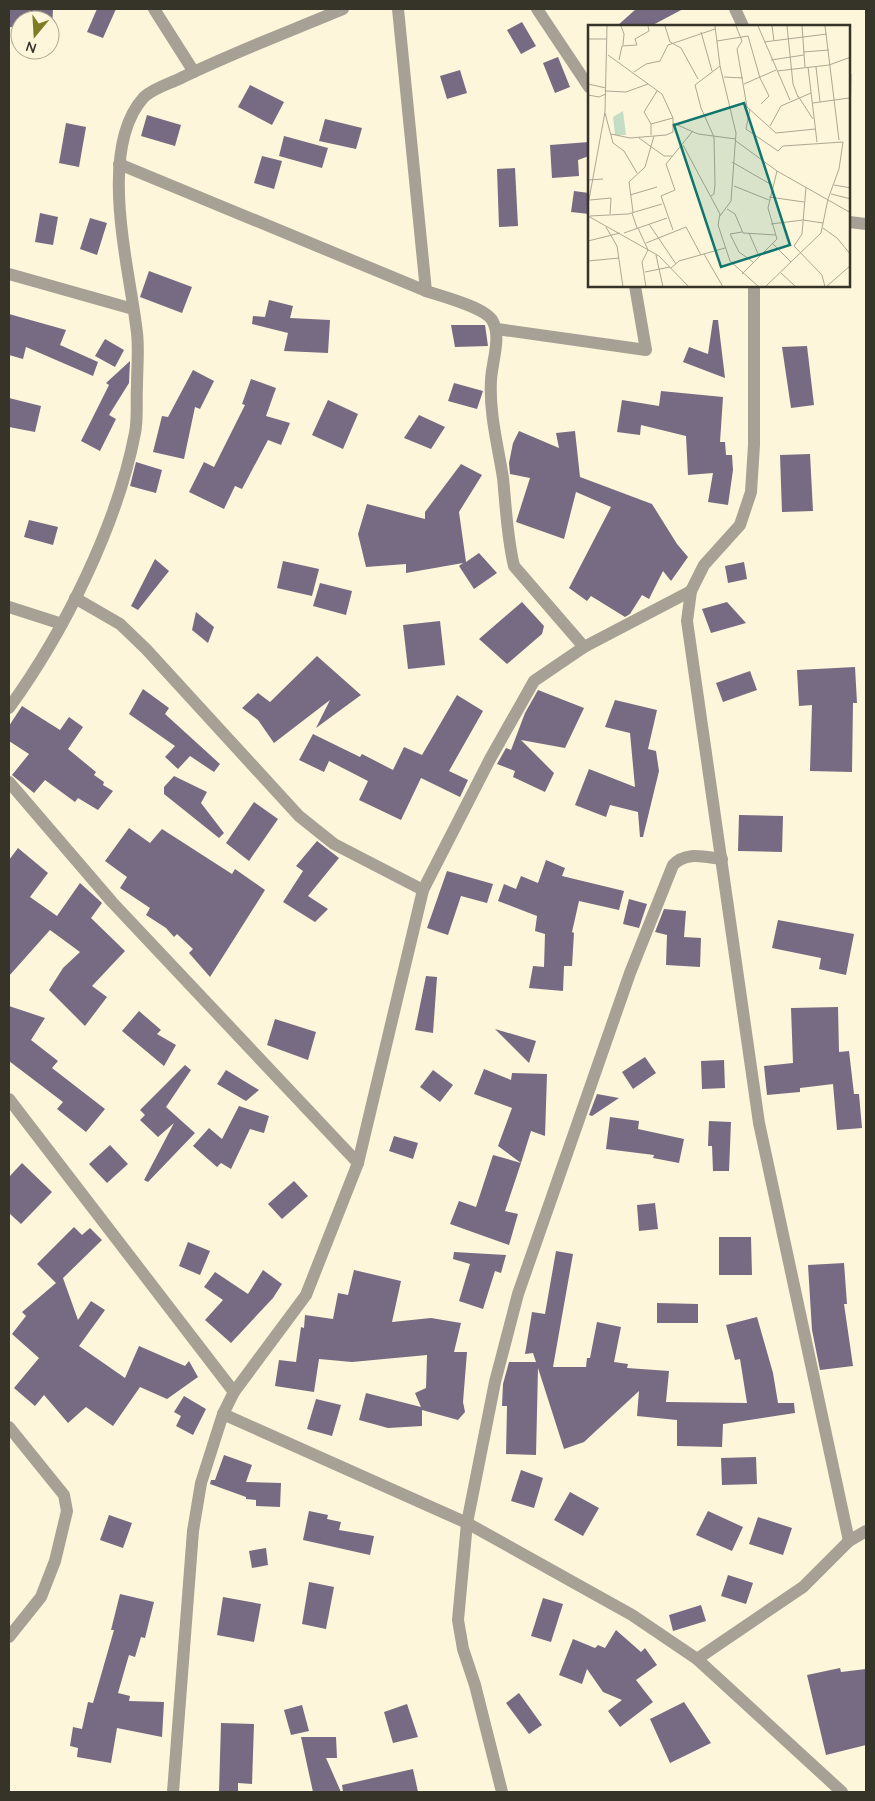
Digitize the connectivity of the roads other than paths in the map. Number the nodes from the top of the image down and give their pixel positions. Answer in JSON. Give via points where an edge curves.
{"nodes":[{"id":1,"x":154,"y":9,"type":"edge"},
{"id":2,"x":343,"y":9,"type":"edge"},
{"id":3,"x":398,"y":9,"type":"edge"},
{"id":4,"x":537,"y":9,"type":"edge"},
{"id":5,"x":735,"y":9,"type":"edge"},
{"id":6,"x":743,"y":25,"type":"edge"},
{"id":7,"x":194,"y":72,"type":"junction"},
{"id":8,"x":588,"y":86,"type":"edge"},
{"id":9,"x":119,"y":164,"type":"junction"},
{"id":10,"x":850,"y":222,"type":"edge"},
{"id":11,"x":866,"y":224,"type":"edge"},
{"id":12,"x":9,"y":274,"type":"edge"},
{"id":13,"x":635,"y":288,"type":"edge"},
{"id":14,"x":754,"y":288,"type":"edge"},
{"id":15,"x":426,"y":291,"type":"junction"},
{"id":16,"x":133,"y":309,"type":"junction"},
{"id":17,"x":497,"y":329,"type":"junction"},
{"id":18,"x":691,"y":591,"type":"junction"},
{"id":19,"x":75,"y":598,"type":"junction"},
{"id":20,"x":9,"y":607,"type":"edge"},
{"id":21,"x":62,"y":624,"type":"junction"},
{"id":22,"x":584,"y":647,"type":"junction"},
{"id":23,"x":9,"y":708,"type":"edge"},
{"id":24,"x":9,"y":782,"type":"edge"},
{"id":25,"x":722,"y":859,"type":"junction"},
{"id":26,"x":424,"y":890,"type":"junction"},
{"id":27,"x":9,"y":1099,"type":"edge"},
{"id":28,"x":358,"y":1163,"type":"junction"},
{"id":29,"x":234,"y":1392,"type":"junction"},
{"id":30,"x":223,"y":1414,"type":"junction"},
{"id":31,"x":9,"y":1427,"type":"edge"},
{"id":32,"x":467,"y":1523,"type":"junction"},
{"id":33,"x":866,"y":1532,"type":"edge"},
{"id":34,"x":849,"y":1541,"type":"junction"},
{"id":35,"x":9,"y":1637,"type":"edge"},
{"id":36,"x":698,"y":1659,"type":"junction"},
{"id":37,"x":173,"y":1792,"type":"edge"},
{"id":38,"x":502,"y":1792,"type":"edge"},
{"id":39,"x":842,"y":1792,"type":"edge"}],
"edges":[{"from":1,"to":7,"type":"street"},
{"from":2,"to":7,"type":"street"},
{"from":3,"to":15,"type":"street"},
{"from":4,"to":8,"type":"street"},
{"from":5,"to":6,"type":"street"},
{"from":7,"to":9,"type":"street","via":[[146,95],[130,117]]},
{"from":9,"to":15,"type":"street"},
{"from":9,"to":16,"type":"street","via":[[118,187]]},
{"from":10,"to":11,"type":"street"},
{"from":12,"to":16,"type":"street"},
{"from":13,"to":17,"type":"street","via":[[646,350]]},
{"from":14,"to":18,"type":"street","via":[[751,492],[740,525],[704,565]]},
{"from":15,"to":17,"type":"street","via":[[468,305],[491,317]]},
{"from":16,"to":19,"type":"street","via":[[138,336],[135,432],[115,509]]},
{"from":17,"to":22,"type":"street","via":[[491,380],[492,410],[514,566]]},
{"from":18,"to":22,"type":"street"},
{"from":18,"to":25,"type":"street","via":[[687,621]]},
{"from":19,"to":21,"type":"street"},
{"from":19,"to":26,"type":"street","via":[[120,624],[146,649],[299,816],[334,844]]},
{"from":20,"to":21,"type":"street"},
{"from":21,"to":23,"type":"street"},
{"from":22,"to":26,"type":"street","via":[[534,681],[490,759]]},
{"from":24,"to":28,"type":"street","via":[[112,902]]},
{"from":25,"to":32,"type":"street","via":[[689,856],[680,858],[673,865],[630,973],[518,1294],[495,1382]]},
{"from":25,"to":34,"type":"street","via":[[760,1123]]},
{"from":26,"to":28,"type":"street"},
{"from":27,"to":29,"type":"street"},
{"from":28,"to":29,"type":"street","via":[[306,1295]]},
{"from":29,"to":30,"type":"street"},
{"from":30,"to":32,"type":"street"},
{"from":30,"to":37,"type":"street","via":[[201,1484],[193,1531]]},
{"from":31,"to":35,"type":"street","via":[[64,1495],[67,1510],[55,1561],[41,1597]]},
{"from":32,"to":36,"type":"street","via":[[615,1605]]},
{"from":32,"to":38,"type":"street","via":[[458,1620],[462,1650],[475,1685]]},
{"from":33,"to":34,"type":"street"},
{"from":34,"to":36,"type":"street","via":[[803,1587]]},
{"from":36,"to":39,"type":"street"}]}
